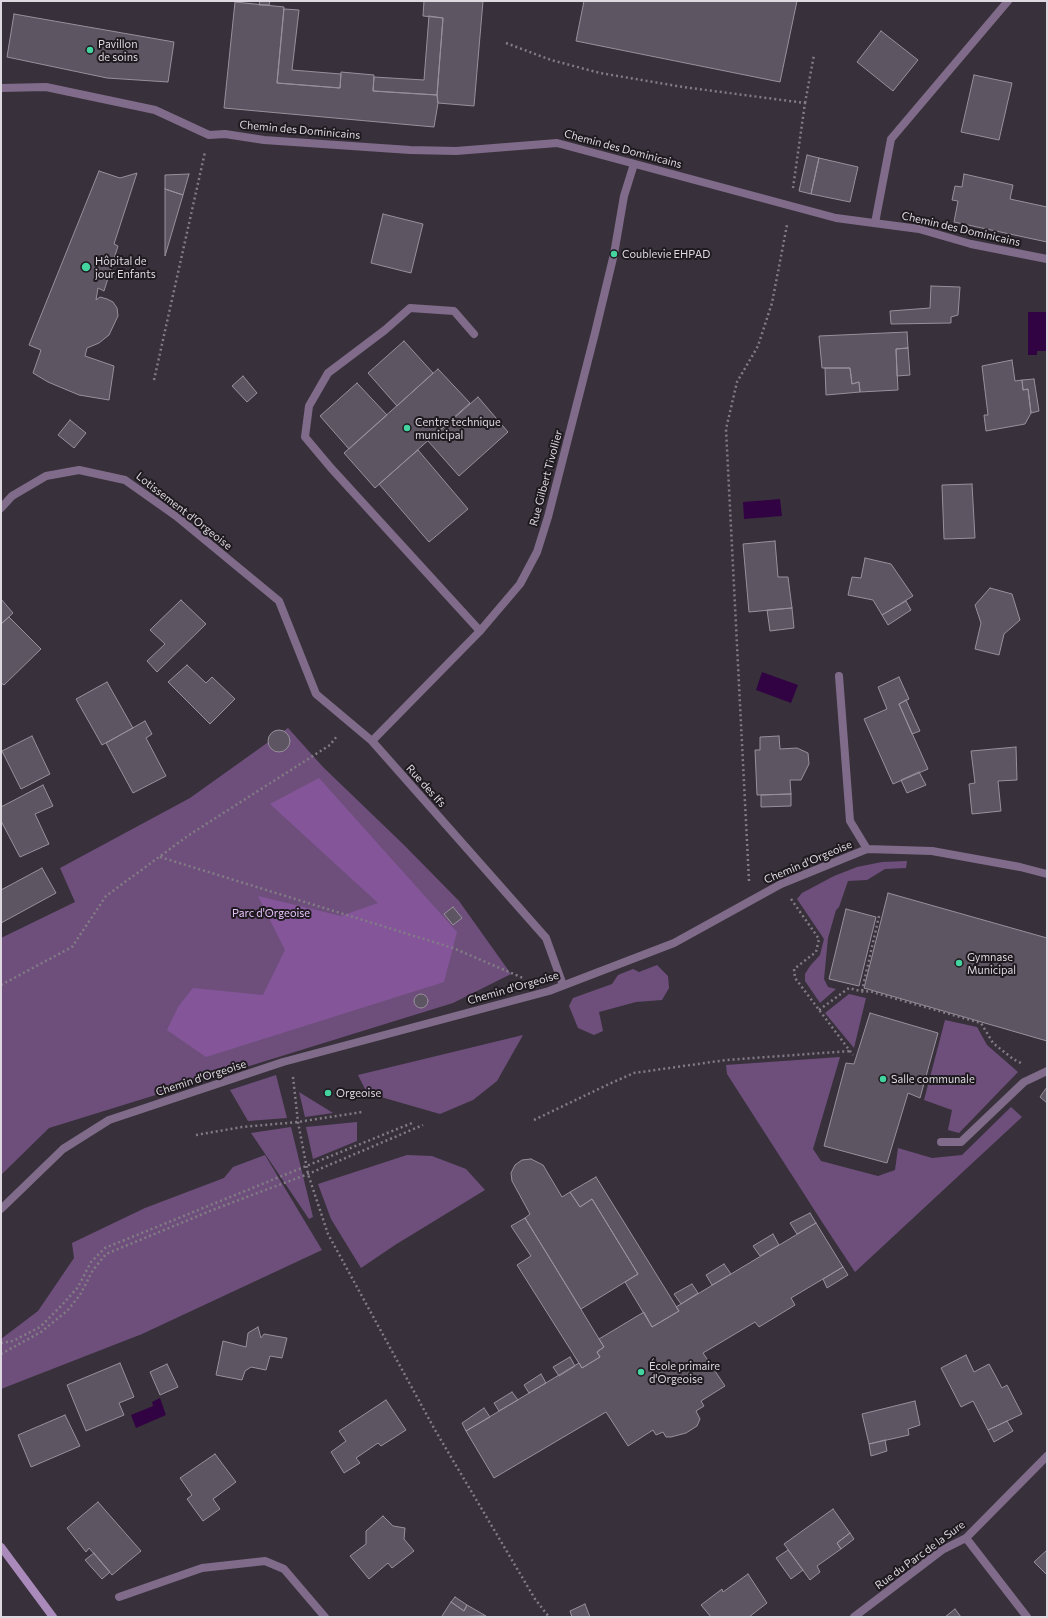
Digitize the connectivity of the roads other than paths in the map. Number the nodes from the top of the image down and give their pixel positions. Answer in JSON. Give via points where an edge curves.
{"nodes":[{"id":1,"x":1008,"y":1,"type":"edge"},
{"id":2,"x":1,"y":88,"type":"edge"},
{"id":3,"x":634,"y":164,"type":"junction"},
{"id":4,"x":875,"y":223,"type":"junction"},
{"id":5,"x":1047,"y":259,"type":"edge"},
{"id":6,"x":474,"y":334,"type":"dead end"},
{"id":7,"x":1,"y":508,"type":"edge"},
{"id":8,"x":279,"y":601,"type":"joint"},
{"id":9,"x":480,"y":631,"type":"junction"},
{"id":10,"x":839,"y":676,"type":"dead end"},
{"id":11,"x":372,"y":741,"type":"junction"},
{"id":12,"x":867,"y":849,"type":"junction"},
{"id":13,"x":1047,"y":874,"type":"edge"},
{"id":14,"x":563,"y":985,"type":"junction"},
{"id":15,"x":1046,"y":1072,"type":"edge"},
{"id":16,"x":941,"y":1142,"type":"dead end"},
{"id":17,"x":1,"y":1209,"type":"edge"},
{"id":18,"x":1047,"y":1456,"type":"edge"},
{"id":19,"x":966,"y":1538,"type":"junction"},
{"id":20,"x":1,"y":1547,"type":"edge"},
{"id":21,"x":119,"y":1597,"type":"dead end"},
{"id":22,"x":53,"y":1617,"type":"edge"},
{"id":23,"x":325,"y":1617,"type":"edge"},
{"id":24,"x":854,"y":1617,"type":"edge"},
{"id":25,"x":1027,"y":1617,"type":"edge"}],
"edges":[{"from":1,"to":4,"type":"street","via":[[890,139]]},
{"from":2,"to":3,"type":"street","name":"Chemin des Dominicains","via":[[46,87],[155,110],[209,135],[225,134],[264,140],[410,150],[456,151],[557,143]]},
{"from":3,"to":4,"type":"street","name":"Chemin des Dominicains","via":[[836,218]]},
{"from":3,"to":9,"type":"street","name":"Rue Gilbert Tivollier","via":[[624,196],[614,254],[593,341],[537,552],[520,584]]},
{"from":4,"to":5,"type":"street","name":"Chemin des Dominicains","via":[[919,229],[971,244]]},
{"from":6,"to":9,"type":"street","via":[[454,311],[410,308],[328,373],[308,406],[304,437]]},
{"from":7,"to":8,"type":"street","name":"Lotissement d'Orgeoise","via":[[12,496],[46,476],[79,470],[125,480],[176,516]]},
{"from":8,"to":11,"type":"street","name":"Rue des Ifs","via":[[316,694]]},
{"from":9,"to":11,"type":"street","name":"Rue Gilbert Tivollier"},
{"from":10,"to":12,"type":"street","via":[[850,821]]},
{"from":11,"to":14,"type":"street","name":"Rue des Ifs","via":[[546,938]]},
{"from":12,"to":13,"type":"street","name":"Chemin d'Orgeoise","via":[[932,851]]},
{"from":12,"to":14,"type":"street","name":"Chemin d'Orgeoise","via":[[781,884],[674,943]]},
{"from":14,"to":17,"type":"street","name":"Chemin d'Orgeoise","via":[[283,1062],[109,1120],[63,1149]]},
{"from":15,"to":16,"type":"street","via":[[1024,1082],[961,1142]]},
{"from":18,"to":19,"type":"street","name":"Rue du Parc de la Sure"},
{"from":19,"to":24,"type":"street","name":"Rue du Parc de la Sure","via":[[942,1550]]},
{"from":19,"to":25,"type":"street"},
{"from":20,"to":22,"type":"main road"},
{"from":21,"to":23,"type":"street","via":[[202,1568],[265,1561],[284,1568]]}]}
